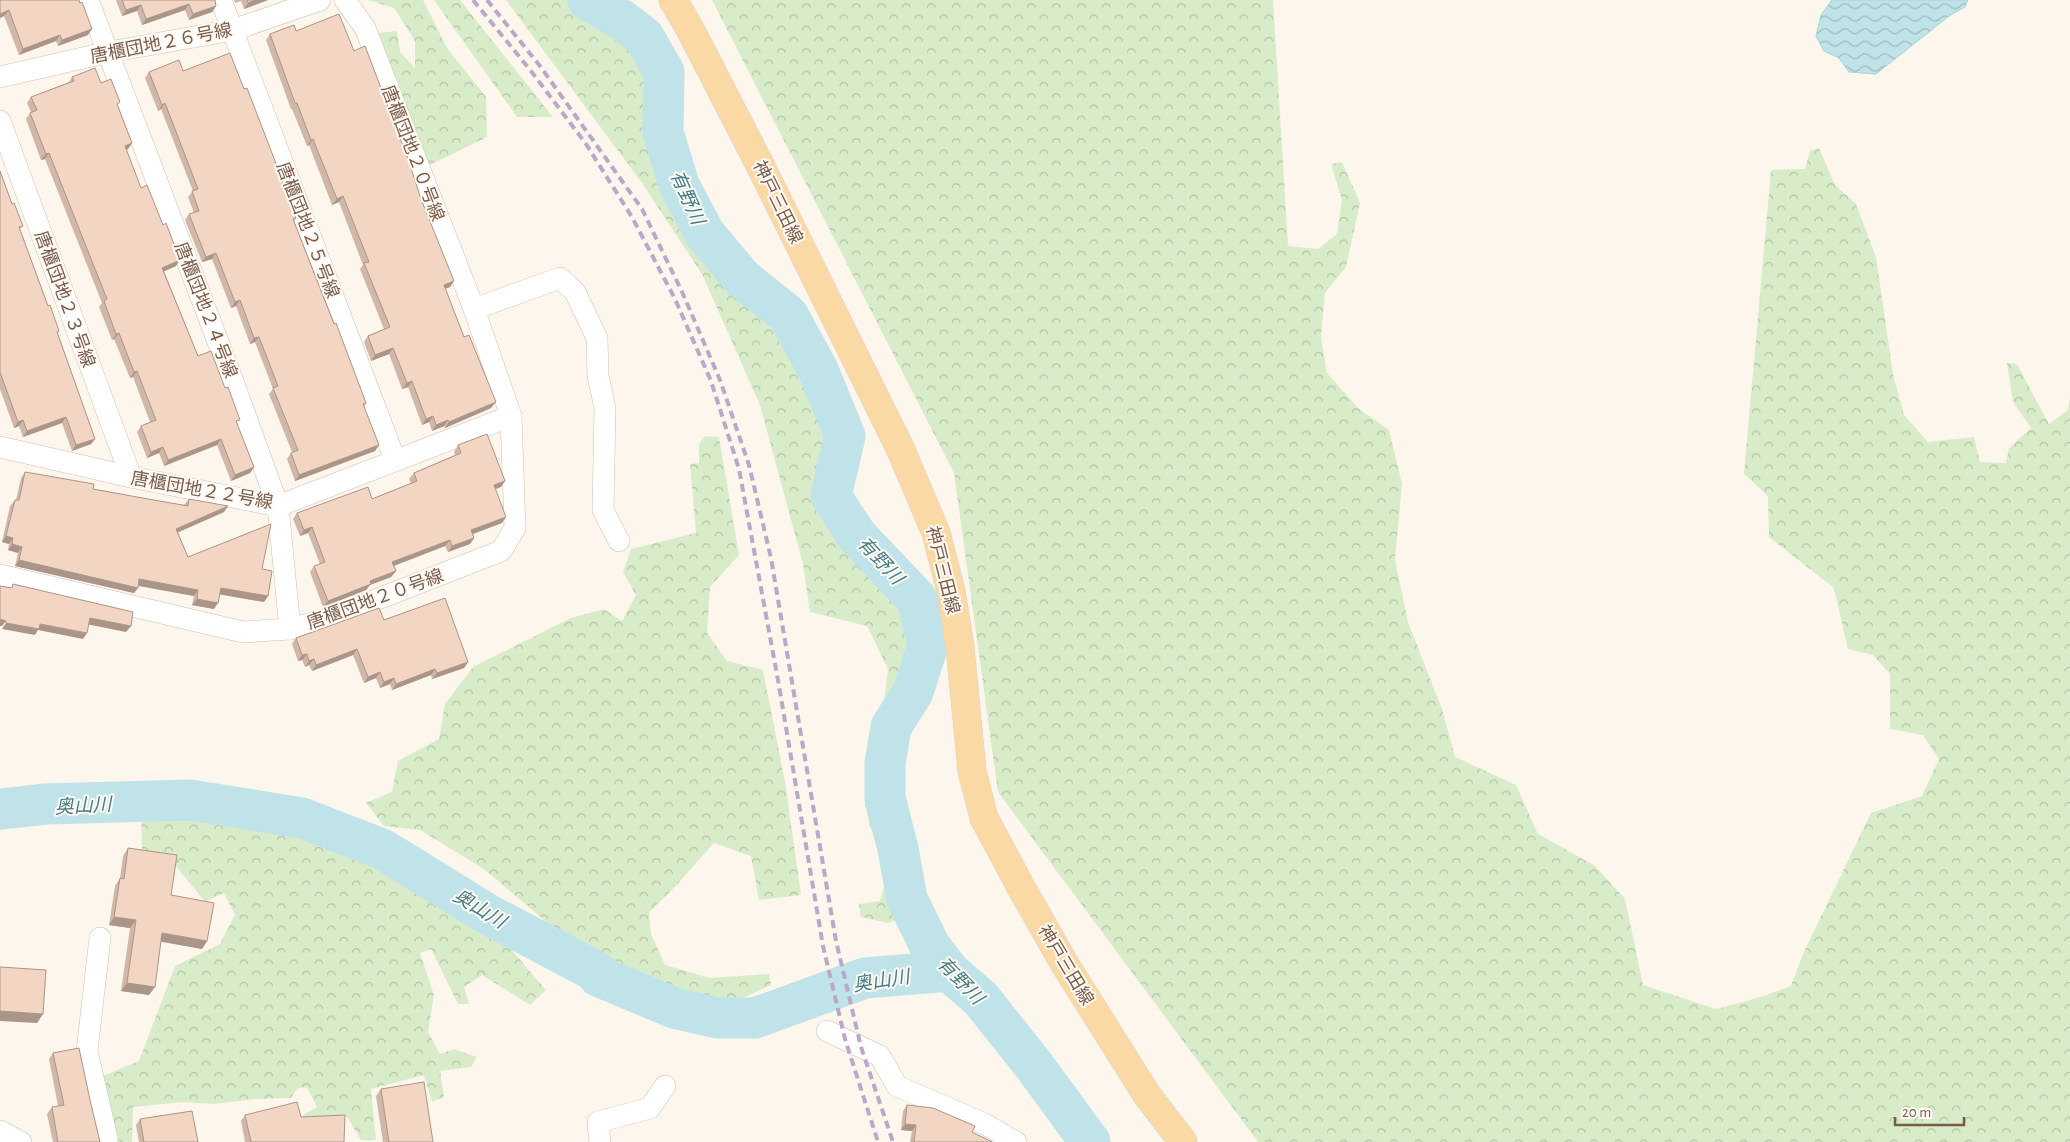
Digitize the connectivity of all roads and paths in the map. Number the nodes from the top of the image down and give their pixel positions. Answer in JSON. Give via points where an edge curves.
{"nodes":[{"id":1,"x":88,"y":0,"type":"edge"},
{"id":2,"x":221,"y":0,"type":"edge"},
{"id":3,"x":320,"y":0,"type":"edge"},
{"id":4,"x":345,"y":0,"type":"edge"},
{"id":5,"x":673,"y":0,"type":"edge"},
{"id":6,"x":233,"y":30,"type":"junction"},
{"id":7,"x":109,"y":52,"type":"junction"},
{"id":8,"x":0,"y":77,"type":"edge"},
{"id":9,"x":0,"y":121,"type":"edge"},
{"id":10,"x":474,"y":309,"type":"junction"},
{"id":11,"x":511,"y":416,"type":"junction"},
{"id":12,"x":0,"y":447,"type":"edge"},
{"id":13,"x":395,"y":460,"type":"junction"},
{"id":14,"x":130,"y":477,"type":"junction"},
{"id":15,"x":278,"y":506,"type":"junction"},
{"id":16,"x":619,"y":541,"type":"dead end"},
{"id":17,"x":0,"y":574,"type":"edge"},
{"id":18,"x":290,"y":629,"type":"junction"},
{"id":19,"x":100,"y":938,"type":"dead end"},
{"id":20,"x":827,"y":1031,"type":"dead end"},
{"id":21,"x":665,"y":1086,"type":"dead end"},
{"id":22,"x":0,"y":1131,"type":"edge"},
{"id":23,"x":21,"y":1142,"type":"edge"},
{"id":24,"x":107,"y":1142,"type":"edge"},
{"id":25,"x":600,"y":1142,"type":"edge"},
{"id":26,"x":1016,"y":1142,"type":"edge"},
{"id":27,"x":1183,"y":1142,"type":"edge"}],
"edges":[{"from":1,"to":7,"type":"street","name":"唐櫃団地２４号線"},
{"from":2,"to":6,"type":"street","name":"唐櫃団地２５号線"},
{"from":3,"to":6,"type":"street","name":"唐櫃団地２６号線"},
{"from":4,"to":10,"type":"street","name":"唐櫃団地２０号線","via":[[365,28]]},
{"from":5,"to":27,"type":"main road","name":"神戸三田線","via":[[760,165],[895,439],[936,533],[951,591],[972,771],[984,818],[1064,963],[1148,1096]]},
{"from":6,"to":7,"type":"street","name":"唐櫃団地２６号線"},
{"from":6,"to":13,"type":"street","name":"唐櫃団地２５号線"},
{"from":7,"to":8,"type":"street","name":"唐櫃団地２６号線"},
{"from":7,"to":15,"type":"street","name":"唐櫃団地２４号線"},
{"from":9,"to":14,"type":"street","name":"唐櫃団地２３号線"},
{"from":10,"to":11,"type":"street","name":"唐櫃団地２０号線"},
{"from":10,"to":16,"type":"street","via":[[560,278],[575,292],[597,338],[598,376],[605,408],[603,510]]},
{"from":11,"to":13,"type":"street","name":"唐櫃団地２２号線"},
{"from":11,"to":18,"type":"street","name":"唐櫃団地２０号線","via":[[515,528],[501,551],[324,620]]},
{"from":12,"to":14,"type":"street","name":"唐櫃団地２２号線"},
{"from":13,"to":15,"type":"street","name":"唐櫃団地２２号線"},
{"from":14,"to":15,"type":"street","name":"唐櫃団地２２号線"},
{"from":15,"to":18,"type":"street","name":"唐櫃団地２４号線"},
{"from":17,"to":18,"type":"street","name":"唐櫃団地２０号線","via":[[242,632]]},
{"from":19,"to":24,"type":"street","via":[[87,1051]]},
{"from":20,"to":26,"type":"street","via":[[880,1056],[897,1086],[985,1124]]},
{"from":21,"to":25,"type":"street","via":[[650,1108],[598,1122]]},
{"from":22,"to":23,"type":"street"}]}
